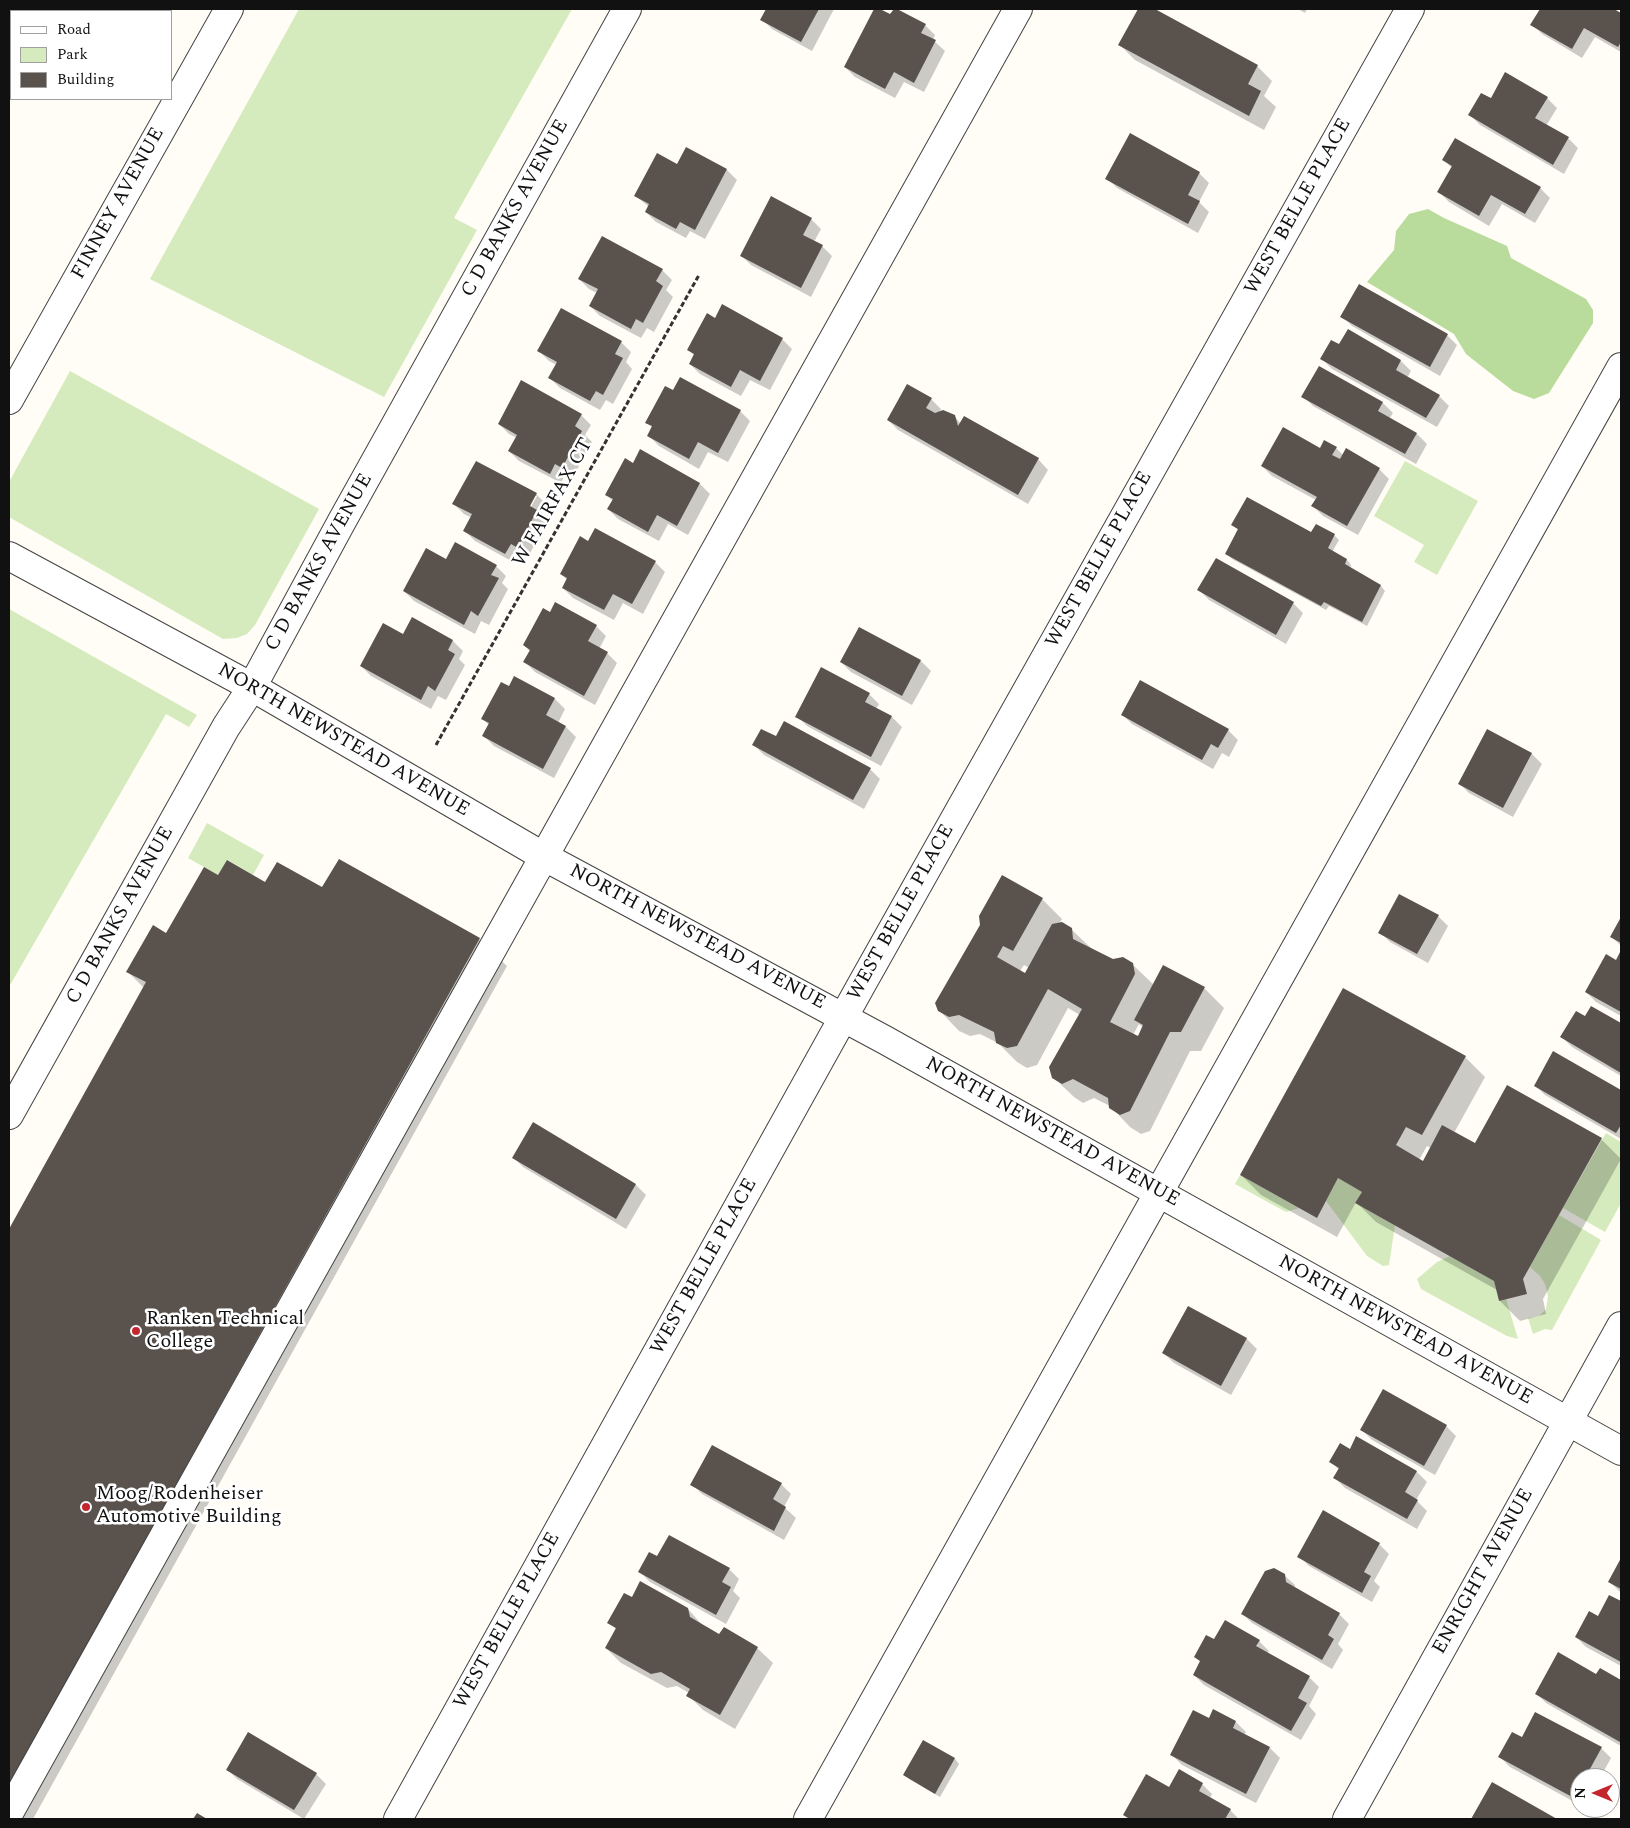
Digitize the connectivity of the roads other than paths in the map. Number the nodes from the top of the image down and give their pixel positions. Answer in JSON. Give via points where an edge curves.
{"nodes":[{"id":1,"x":229,"y":9,"type":"edge"},
{"id":2,"x":627,"y":9,"type":"edge"},
{"id":3,"x":1018,"y":9,"type":"edge"},
{"id":4,"x":1410,"y":9,"type":"edge"},
{"id":5,"x":1621,"y":367,"type":"edge"},
{"id":6,"x":9,"y":400,"type":"edge"},
{"id":7,"x":9,"y":556,"type":"edge"},
{"id":8,"x":252,"y":688,"type":"junction"},
{"id":9,"x":543,"y":856,"type":"junction"},
{"id":10,"x":844,"y":1017,"type":"junction"},
{"id":11,"x":9,"y":1115,"type":"edge"},
{"id":12,"x":1159,"y":1193,"type":"junction"},
{"id":13,"x":1621,"y":1326,"type":"edge"},
{"id":14,"x":1568,"y":1421,"type":"junction"},
{"id":15,"x":1621,"y":1451,"type":"edge"},
{"id":16,"x":9,"y":1813,"type":"edge"},
{"id":17,"x":398,"y":1819,"type":"edge"},
{"id":18,"x":808,"y":1819,"type":"edge"},
{"id":19,"x":1347,"y":1819,"type":"edge"}],
"edges":[{"from":1,"to":6,"type":"street","name":"FINNEY AVENUE"},
{"from":2,"to":8,"type":"street","name":"C D BANKS AVENUE"},
{"from":3,"to":9,"type":"street"},
{"from":4,"to":10,"type":"street","name":"WEST BELLE PLACE"},
{"from":5,"to":12,"type":"street"},
{"from":7,"to":8,"type":"street","name":"NORTH NEWSTEAD AVENUE"},
{"from":8,"to":9,"type":"street","name":"NORTH NEWSTEAD AVENUE"},
{"from":8,"to":11,"type":"street","name":"C D BANKS AVENUE","via":[[221,736]]},
{"from":9,"to":10,"type":"street","name":"NORTH NEWSTEAD AVENUE"},
{"from":9,"to":16,"type":"street"},
{"from":10,"to":12,"type":"street","name":"NORTH NEWSTEAD AVENUE"},
{"from":10,"to":17,"type":"street","name":"WEST BELLE PLACE"},
{"from":12,"to":14,"type":"street","name":"NORTH NEWSTEAD AVENUE"},
{"from":12,"to":18,"type":"street"},
{"from":13,"to":14,"type":"street","name":"ENRIGHT AVENUE"},
{"from":14,"to":15,"type":"street","name":"NORTH NEWSTEAD AVENUE"},
{"from":14,"to":19,"type":"street","name":"ENRIGHT AVENUE"}]}
